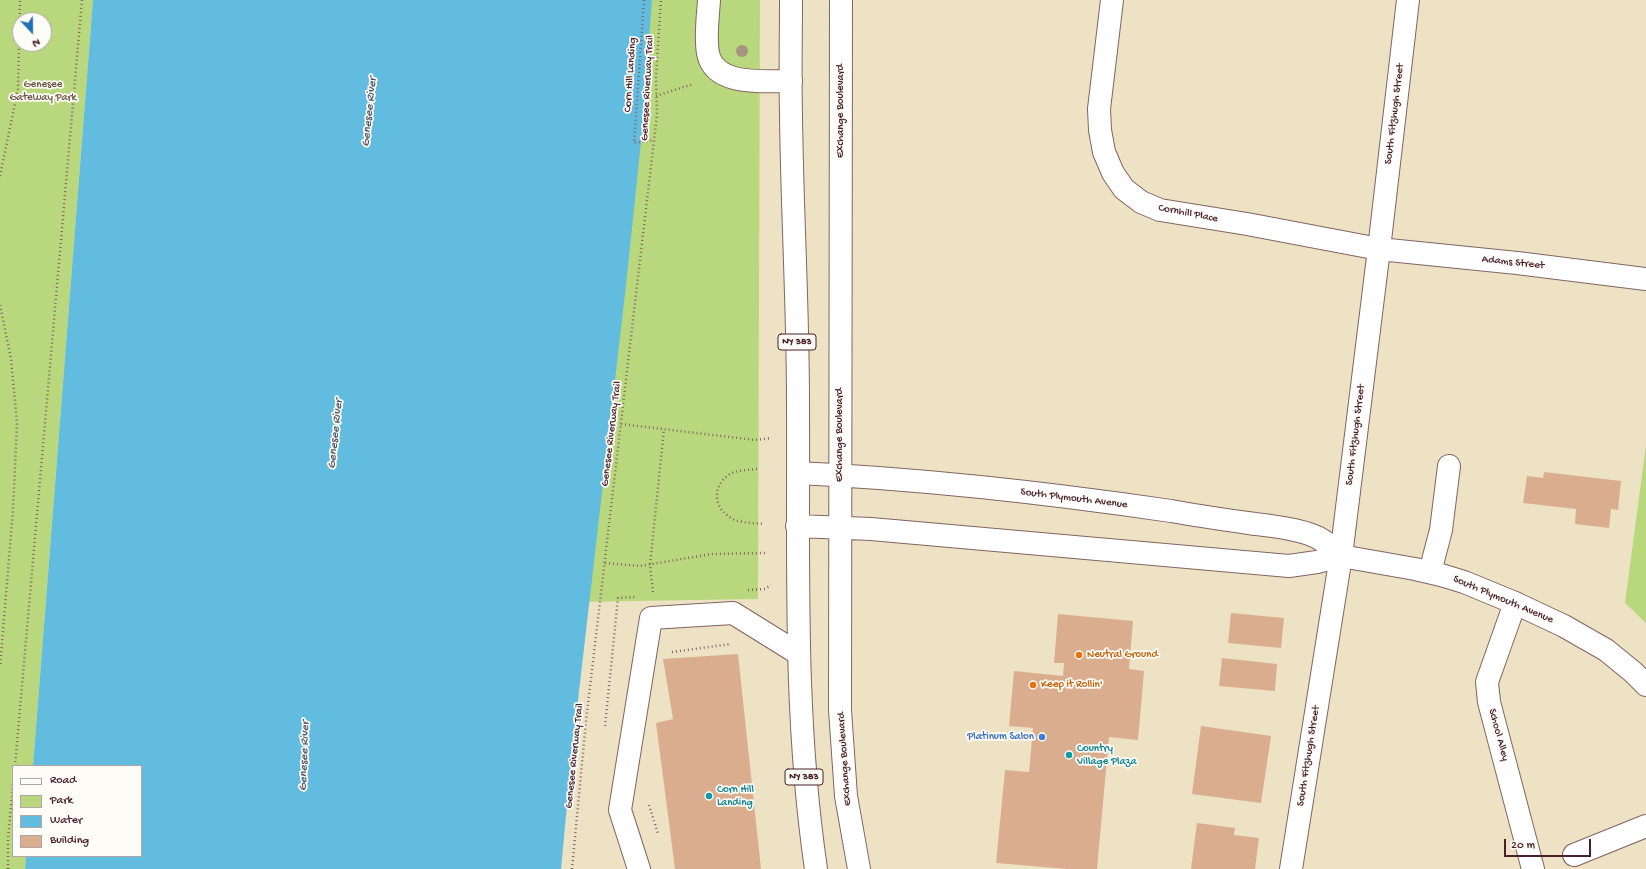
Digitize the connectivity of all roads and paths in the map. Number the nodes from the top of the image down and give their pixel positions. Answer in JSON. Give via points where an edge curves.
{"nodes":[{"id":1,"x":20,"y":0,"type":"edge"},
{"id":2,"x":82,"y":0,"type":"edge"},
{"id":3,"x":644,"y":0,"type":"edge"},
{"id":4,"x":661,"y":0,"type":"edge"},
{"id":5,"x":709,"y":0,"type":"edge"},
{"id":6,"x":791,"y":0,"type":"edge"},
{"id":7,"x":841,"y":0,"type":"edge"},
{"id":8,"x":1112,"y":0,"type":"edge"},
{"id":9,"x":1408,"y":0,"type":"edge"},
{"id":10,"x":791,"y":81,"type":"junction"},
{"id":11,"x":693,"y":84,"type":"dead end"},
{"id":12,"x":656,"y":96,"type":"junction"},
{"id":13,"x":654,"y":140,"type":"junction"},
{"id":14,"x":0,"y":176,"type":"edge"},
{"id":15,"x":1379,"y":249,"type":"junction"},
{"id":16,"x":1646,"y":278,"type":"edge"},
{"id":17,"x":0,"y":304,"type":"edge"},
{"id":18,"x":621,"y":424,"type":"junction"},
{"id":19,"x":664,"y":429,"type":"junction"},
{"id":20,"x":774,"y":438,"type":"dead end"},
{"id":21,"x":1449,"y":466,"type":"dead end"},
{"id":22,"x":757,"y":469,"type":"dead end"},
{"id":23,"x":798,"y":473,"type":"junction"},
{"id":24,"x":840,"y":475,"type":"junction"},
{"id":25,"x":763,"y":524,"type":"dead end"},
{"id":26,"x":797,"y":526,"type":"junction"},
{"id":27,"x":840,"y":527,"type":"junction"},
{"id":28,"x":766,"y":553,"type":"dead end"},
{"id":29,"x":1341,"y":556,"type":"junction"},
{"id":30,"x":605,"y":563,"type":"junction"},
{"id":31,"x":650,"y":565,"type":"junction"},
{"id":32,"x":1430,"y":572,"type":"junction"},
{"id":33,"x":654,"y":596,"type":"dead end"},
{"id":34,"x":1515,"y":603,"type":"junction"},
{"id":35,"x":735,"y":643,"type":"dead end"},
{"id":36,"x":664,"y":653,"type":"dead end"},
{"id":37,"x":798,"y":654,"type":"junction"},
{"id":38,"x":0,"y":667,"type":"edge"},
{"id":39,"x":1646,"y":685,"type":"edge"},
{"id":40,"x":15,"y":765,"type":"edge"},
{"id":41,"x":12,"y":795,"type":"edge"},
{"id":42,"x":647,"y":799,"type":"dead end"},
{"id":43,"x":1646,"y":826,"type":"edge"},
{"id":44,"x":658,"y":837,"type":"dead end"},
{"id":45,"x":1574,"y":856,"type":"dead end"},
{"id":46,"x":8,"y":869,"type":"edge"},
{"id":47,"x":572,"y":869,"type":"edge"},
{"id":48,"x":639,"y":869,"type":"edge"},
{"id":49,"x":816,"y":869,"type":"edge"},
{"id":50,"x":859,"y":869,"type":"edge"},
{"id":51,"x":1291,"y":869,"type":"edge"},
{"id":52,"x":1533,"y":869,"type":"edge"}],
"edges":[{"from":1,"to":14,"type":"path","via":[[18,89]]},
{"from":2,"to":40,"type":"path"},
{"from":3,"to":13,"type":"path","name":"Corn Hill Landing","via":[[634,143]]},
{"from":4,"to":12,"type":"path","name":"Genesee Riverway Trail"},
{"from":5,"to":10,"type":"main road","via":[[708,54],[715,69],[729,77],[747,80]]},
{"from":6,"to":10,"type":"main road","number":"NY 383"},
{"from":7,"to":24,"type":"main road","name":"Exchange Boulevard"},
{"from":8,"to":15,"type":"main road","name":"Cornhill Place","via":[[1098,109],[1104,152],[1113,173],[1124,189],[1140,202],[1160,210]]},
{"from":9,"to":15,"type":"main road","name":"South Fitzhugh Street"},
{"from":10,"to":23,"type":"main road","number":"NY 383"},
{"from":11,"to":12,"type":"path"},
{"from":12,"to":13,"type":"path","name":"Genesee Riverway Trail"},
{"from":13,"to":18,"type":"path","name":"Genesee Riverway Trail"},
{"from":15,"to":16,"type":"main road","name":"Adams Street"},
{"from":15,"to":29,"type":"main road","name":"South Fitzhugh Street"},
{"from":17,"to":38,"type":"path","via":[[11,359],[17,423],[13,510]]},
{"from":18,"to":19,"type":"path"},
{"from":18,"to":30,"type":"path","name":"Genesee Riverway Trail"},
{"from":19,"to":20,"type":"path","via":[[755,440]]},
{"from":19,"to":31,"type":"path"},
{"from":21,"to":32,"type":"main road","via":[[1441,530]]},
{"from":22,"to":25,"type":"path","via":[[731,474],[719,484],[716,498],[721,510],[735,520]]},
{"from":23,"to":24,"type":"main road","name":"South Plymouth Avenue"},
{"from":23,"to":26,"type":"main road","number":"NY 383"},
{"from":24,"to":27,"type":"main road","name":"Exchange Boulevard"},
{"from":24,"to":29,"type":"main road","name":"South Plymouth Avenue","via":[[1023,492],[1283,528],[1321,539]]},
{"from":26,"to":27,"type":"main road","name":"South Plymouth Avenue"},
{"from":26,"to":37,"type":"main road","number":"NY 383"},
{"from":27,"to":29,"type":"main road","name":"South Plymouth Avenue","via":[[1281,566],[1302,565]]},
{"from":27,"to":50,"type":"main road","name":"Exchange Boulevard","via":[[842,741],[846,796]]},
{"from":28,"to":31,"type":"path","via":[[712,554]]},
{"from":29,"to":32,"type":"main road","name":"South Plymouth Avenue"},
{"from":29,"to":51,"type":"main road","name":"South Fitzhugh Street"},
{"from":30,"to":31,"type":"path"},
{"from":30,"to":47,"type":"path","name":"Genesee Riverway Trail"},
{"from":31,"to":33,"type":"path"},
{"from":32,"to":34,"type":"main road","name":"South Plymouth Avenue","via":[[1464,582]]},
{"from":34,"to":39,"type":"main road","name":"South Plymouth Avenue","via":[[1564,626],[1606,650]]},
{"from":34,"to":52,"type":"main road","name":"School Alley","via":[[1487,682],[1489,702]]},
{"from":35,"to":36,"type":"path"},
{"from":37,"to":48,"type":"main road","via":[[733,613],[650,618],[620,810]]},
{"from":37,"to":49,"type":"main road","number":"NY 383","via":[[804,778]]},
{"from":41,"to":46,"type":"path"},
{"from":42,"to":44,"type":"path"},
{"from":43,"to":45,"type":"main road"}]}
